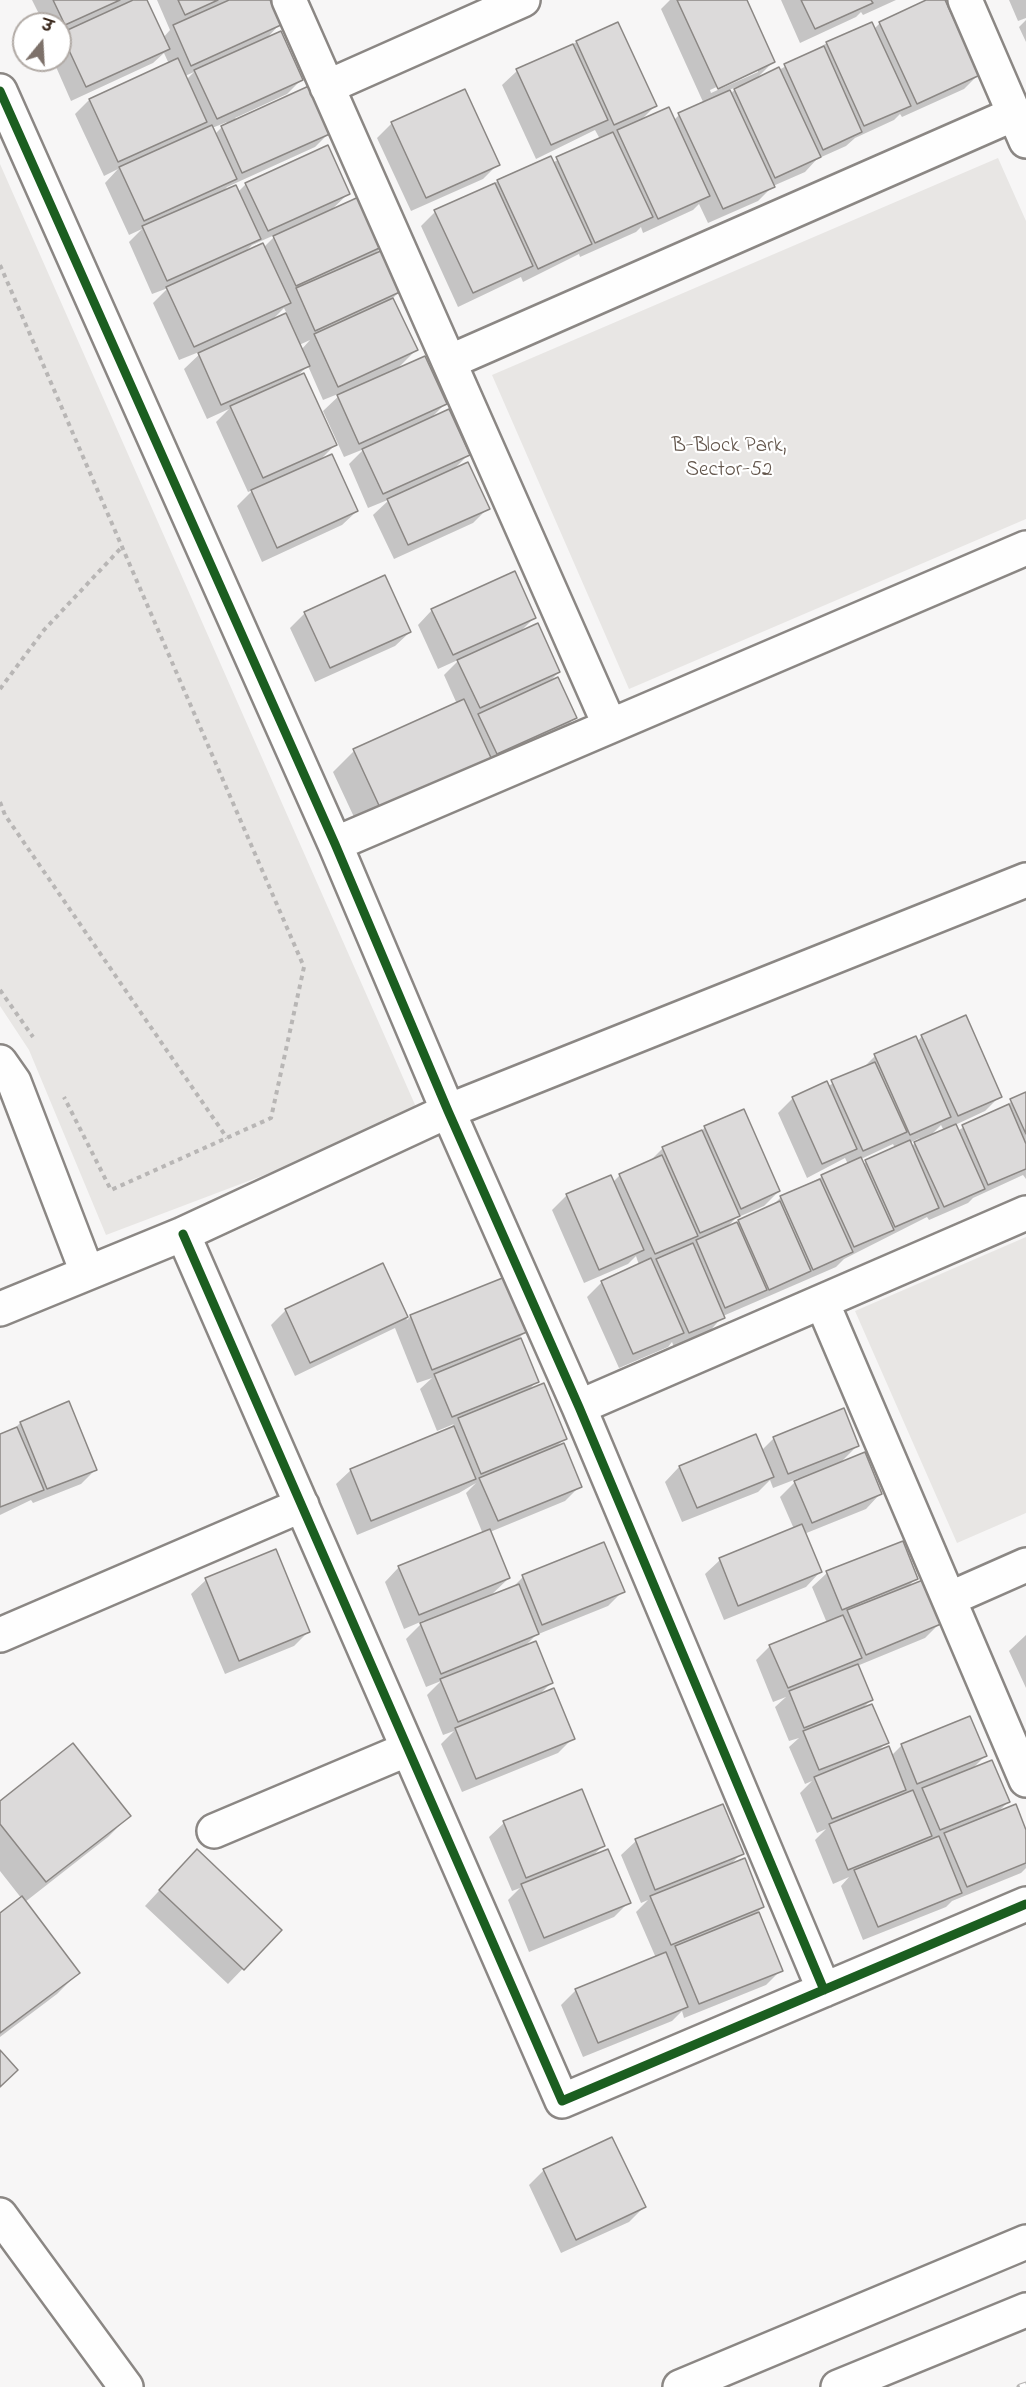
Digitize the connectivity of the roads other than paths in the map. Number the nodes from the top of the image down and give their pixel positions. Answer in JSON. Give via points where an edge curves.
{"nodes":[{"id":1,"x":289,"y":0,"type":"edge"},
{"id":2,"x":523,"y":0,"type":"edge"},
{"id":3,"x":965,"y":0,"type":"edge"},
{"id":4,"x":327,"y":87,"type":"junction"},
{"id":5,"x":0,"y":91,"type":"edge"},
{"id":6,"x":1020,"y":127,"type":"edge"},
{"id":7,"x":449,"y":362,"type":"junction"},
{"id":8,"x":1026,"y":548,"type":"edge"},
{"id":9,"x":610,"y":726,"type":"junction"},
{"id":10,"x":335,"y":844,"type":"junction"},
{"id":11,"x":1026,"y":880,"type":"edge"},
{"id":12,"x":0,"y":1062,"type":"edge"},
{"id":13,"x":448,"y":1111,"type":"junction"},
{"id":14,"x":1026,"y":1213,"type":"edge"},
{"id":15,"x":183,"y":1234,"type":"junction"},
{"id":16,"x":87,"y":1272,"type":"junction"},
{"id":17,"x":822,"y":1302,"type":"junction"},
{"id":18,"x":0,"y":1309,"type":"edge"},
{"id":19,"x":579,"y":1407,"type":"junction"},
{"id":20,"x":302,"y":1505,"type":"junction"},
{"id":21,"x":1026,"y":1565,"type":"edge"},
{"id":22,"x":949,"y":1599,"type":"junction"},
{"id":23,"x":0,"y":1635,"type":"edge"},
{"id":24,"x":408,"y":1749,"type":"junction"},
{"id":25,"x":1026,"y":1780,"type":"edge"},
{"id":26,"x":214,"y":1831,"type":"dead end"},
{"id":27,"x":1026,"y":1904,"type":"edge"},
{"id":28,"x":824,"y":1990,"type":"junction"},
{"id":29,"x":0,"y":2215,"type":"edge"},
{"id":30,"x":1026,"y":2242,"type":"edge"},
{"id":31,"x":1026,"y":2310,"type":"edge"},
{"id":32,"x":126,"y":2387,"type":"edge"},
{"id":33,"x":680,"y":2387,"type":"edge"},
{"id":34,"x":838,"y":2387,"type":"edge"}],
"edges":[{"from":1,"to":4,"type":"street"},
{"from":2,"to":4,"type":"street"},
{"from":3,"to":6,"type":"street"},
{"from":4,"to":7,"type":"street"},
{"from":5,"to":10,"type":"street"},
{"from":6,"to":7,"type":"street"},
{"from":7,"to":9,"type":"street"},
{"from":8,"to":9,"type":"street"},
{"from":9,"to":10,"type":"street"},
{"from":10,"to":13,"type":"street"},
{"from":11,"to":13,"type":"street"},
{"from":12,"to":16,"type":"street","via":[[14,1082]]},
{"from":13,"to":15,"type":"street"},
{"from":13,"to":19,"type":"street"},
{"from":14,"to":17,"type":"street"},
{"from":15,"to":16,"type":"street"},
{"from":15,"to":20,"type":"street"},
{"from":16,"to":18,"type":"street"},
{"from":17,"to":19,"type":"street"},
{"from":17,"to":22,"type":"street"},
{"from":19,"to":28,"type":"street"},
{"from":20,"to":23,"type":"street"},
{"from":20,"to":24,"type":"street"},
{"from":21,"to":22,"type":"street"},
{"from":22,"to":25,"type":"street"},
{"from":24,"to":26,"type":"street"},
{"from":24,"to":28,"type":"street","via":[[561,2101]]},
{"from":27,"to":28,"type":"street"},
{"from":29,"to":32,"type":"street"},
{"from":30,"to":33,"type":"street"},
{"from":31,"to":34,"type":"street"}]}
